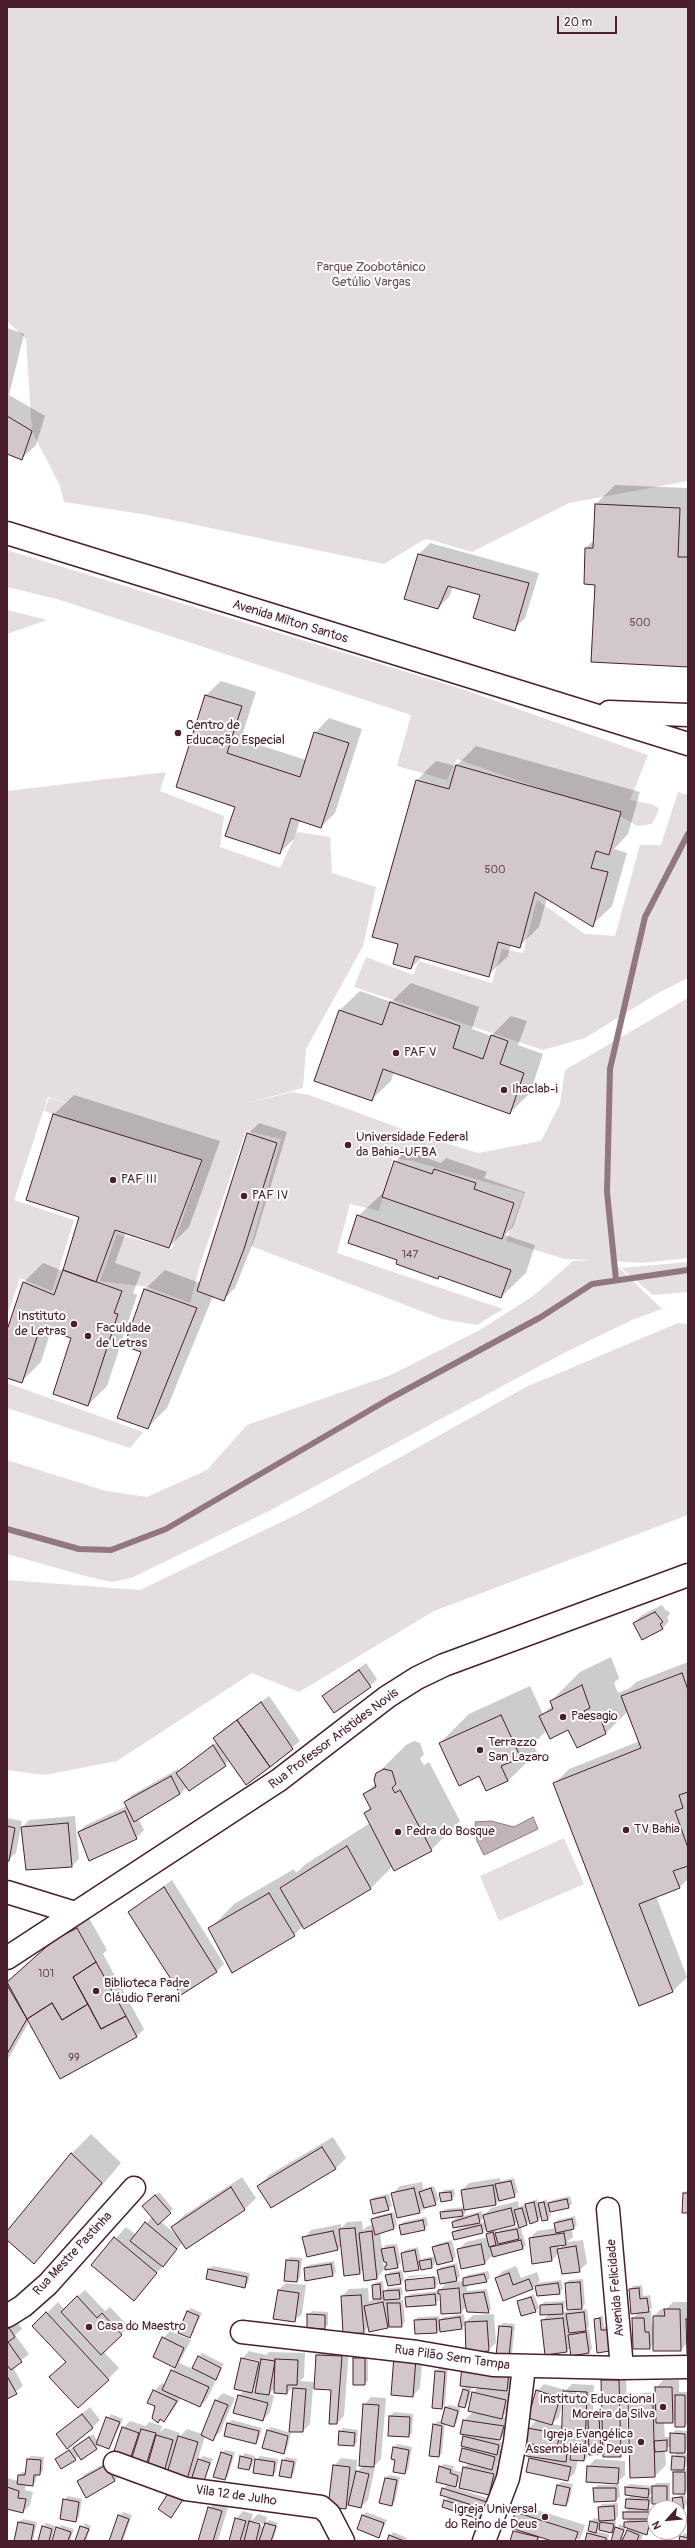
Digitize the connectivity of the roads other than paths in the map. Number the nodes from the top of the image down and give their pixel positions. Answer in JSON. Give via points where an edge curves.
{"nodes":[{"id":1,"x":7,"y":533,"type":"edge"},
{"id":2,"x":573,"y":710,"type":"junction"},
{"id":3,"x":688,"y":716,"type":"edge"},
{"id":4,"x":688,"y":744,"type":"edge"},
{"id":5,"x":688,"y":1575,"type":"edge"},
{"id":6,"x":7,"y":1892,"type":"edge"},
{"id":7,"x":75,"y":1912,"type":"junction"},
{"id":8,"x":7,"y":1958,"type":"edge"},
{"id":9,"x":134,"y":2188,"type":"dead end"},
{"id":10,"x":608,"y":2209,"type":"dead end"},
{"id":11,"x":7,"y":2316,"type":"edge"},
{"id":12,"x":242,"y":2332,"type":"dead end"},
{"id":13,"x":524,"y":2367,"type":"junction"},
{"id":14,"x":688,"y":2367,"type":"edge"},
{"id":15,"x":622,"y":2368,"type":"junction"},
{"id":16,"x":115,"y":2463,"type":"dead end"},
{"id":17,"x":343,"y":2541,"type":"edge"},
{"id":18,"x":484,"y":2541,"type":"edge"}],
"edges":[{"from":1,"to":2,"type":"street","name":"Avenida Milton Santos"},
{"from":2,"to":3,"type":"street","name":"Avenida Milton Santos"},
{"from":2,"to":4,"type":"street","name":"Avenida Milton Santos"},
{"from":5,"to":7,"type":"street","name":"Rua Professor Aristides Novis","via":[[444,1665],[417,1678],[387,1697],[279,1780]]},
{"from":6,"to":7,"type":"street"},
{"from":7,"to":8,"type":"street","name":"Rua Professor Aristides Novis"},
{"from":9,"to":11,"type":"street","name":"Rua Mestre Pastinha","via":[[48,2284]]},
{"from":10,"to":15,"type":"street","name":"Avenida Felicidade"},
{"from":12,"to":13,"type":"street","name":"Rua Pilão Sem Tampa"},
{"from":13,"to":15,"type":"street","name":"Rua Pilão Sem Tampa"},
{"from":13,"to":18,"type":"street","via":[[508,2478]]},
{"from":14,"to":15,"type":"street","name":"Rua Pilão Sem Tampa"},
{"from":16,"to":17,"type":"street","name":"Vila 12 de Julho","via":[[186,2489],[321,2507],[329,2514]]}]}
